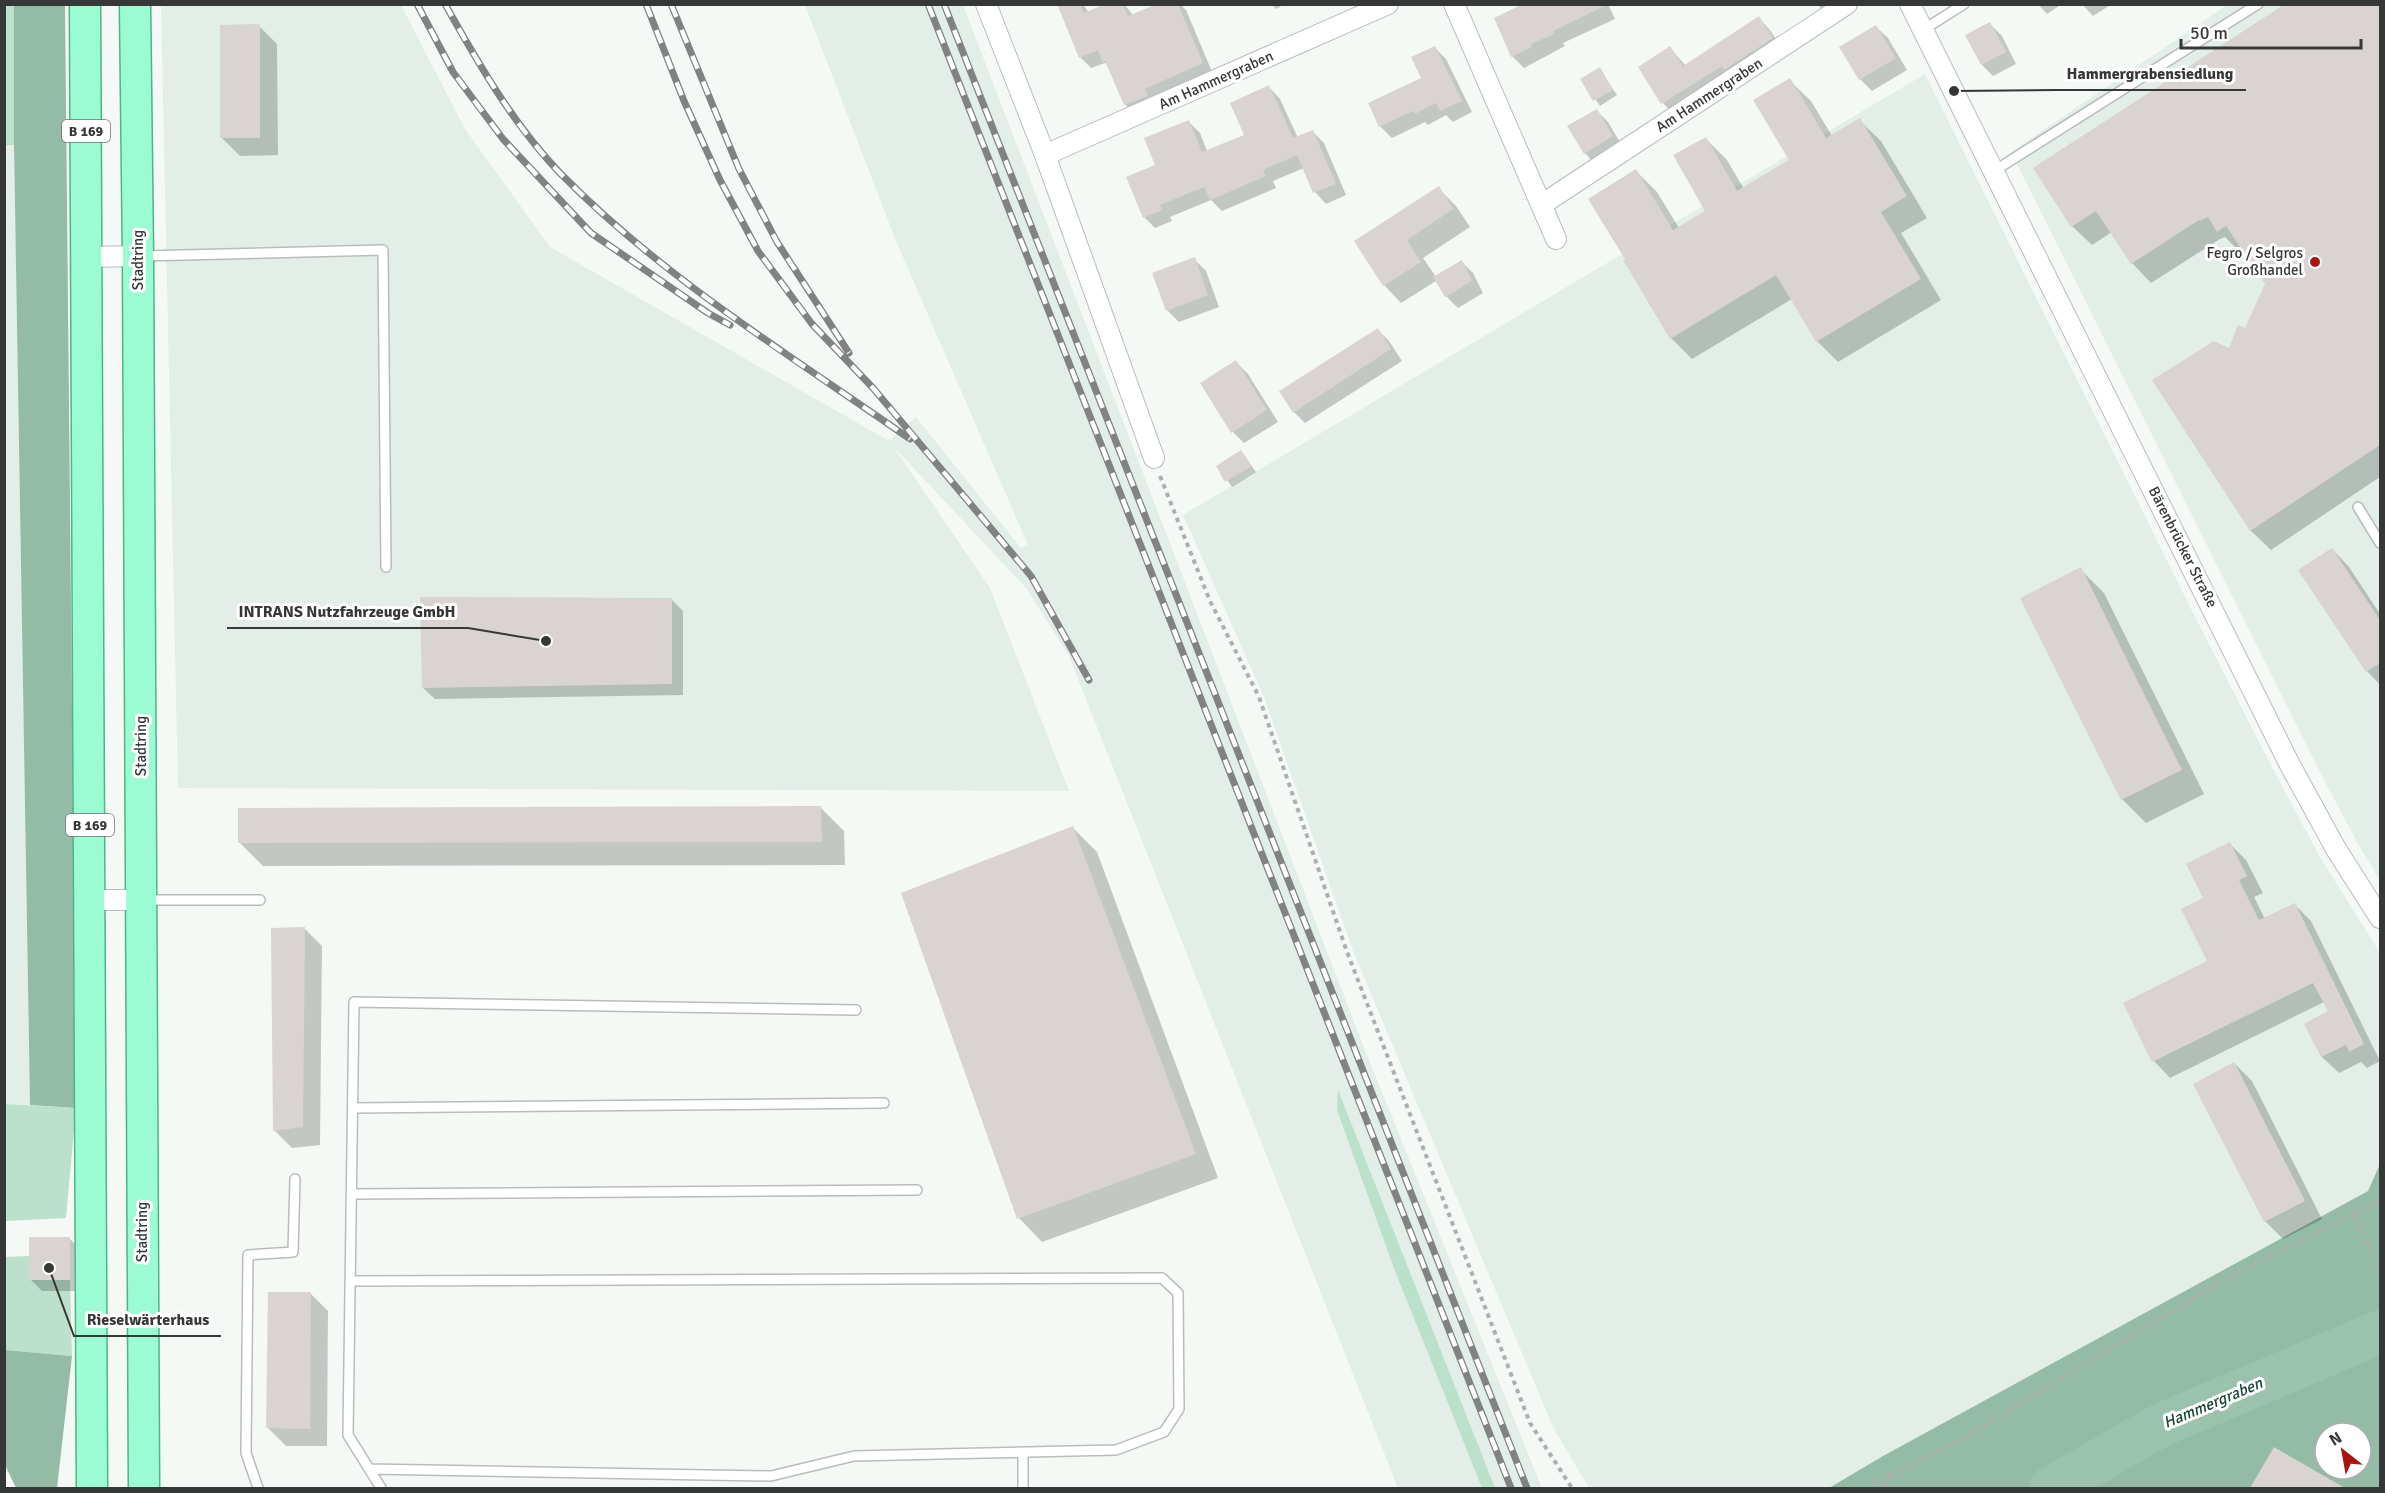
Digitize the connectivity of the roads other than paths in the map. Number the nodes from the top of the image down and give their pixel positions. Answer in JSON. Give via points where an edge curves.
{"nodes":[{"id":1,"x":85,"y":4,"type":"edge"},
{"id":2,"x":135,"y":4,"type":"edge"},
{"id":3,"x":986,"y":4,"type":"edge"},
{"id":4,"x":1388,"y":4,"type":"edge"},
{"id":5,"x":1454,"y":4,"type":"edge"},
{"id":6,"x":1847,"y":4,"type":"edge"},
{"id":7,"x":1910,"y":4,"type":"edge"},
{"id":8,"x":1964,"y":4,"type":"edge"},
{"id":9,"x":2258,"y":4,"type":"edge"},
{"id":10,"x":1923,"y":30,"type":"junction"},
{"id":11,"x":1045,"y":155,"type":"junction"},
{"id":12,"x":1994,"y":171,"type":"junction"},
{"id":13,"x":1541,"y":205,"type":"junction"},
{"id":14,"x":1556,"y":239,"type":"dead end"},
{"id":15,"x":138,"y":256,"type":"junction"},
{"id":16,"x":87,"y":257,"type":"junction"},
{"id":17,"x":1154,"y":458,"type":"road end"},
{"id":18,"x":2358,"y":507,"type":"dead end"},
{"id":19,"x":2380,"y":543,"type":"edge"},
{"id":20,"x":386,"y":567,"type":"dead end"},
{"id":21,"x":90,"y":900,"type":"junction"},
{"id":22,"x":140,"y":900,"type":"junction"},
{"id":23,"x":260,"y":900,"type":"dead end"},
{"id":24,"x":2380,"y":918,"type":"edge"},
{"id":25,"x":856,"y":1010,"type":"dead end"},
{"id":26,"x":884,"y":1103,"type":"dead end"},
{"id":27,"x":352,"y":1108,"type":"junction"},
{"id":28,"x":295,"y":1179,"type":"dead end"},
{"id":29,"x":917,"y":1190,"type":"dead end"},
{"id":30,"x":351,"y":1194,"type":"junction"},
{"id":31,"x":350,"y":1281,"type":"junction"},
{"id":32,"x":1023,"y":1453,"type":"junction"},
{"id":33,"x":369,"y":1469,"type":"junction"},
{"id":34,"x":92,"y":1488,"type":"edge"},
{"id":35,"x":144,"y":1488,"type":"edge"},
{"id":36,"x":258,"y":1488,"type":"edge"},
{"id":37,"x":381,"y":1488,"type":"edge"},
{"id":38,"x":1023,"y":1488,"type":"edge"}],
"edges":[{"from":1,"to":16,"type":"main road","number":"B 169"},
{"from":2,"to":15,"type":"main road","name":"Stadtring"},
{"from":3,"to":11,"type":"street"},
{"from":4,"to":11,"type":"street","name":"Am Hammergraben"},
{"from":5,"to":13,"type":"street"},
{"from":6,"to":13,"type":"street","name":"Am Hammergraben"},
{"from":7,"to":10,"type":"street"},
{"from":8,"to":10,"type":"lane"},
{"from":9,"to":12,"type":"lane"},
{"from":10,"to":12,"type":"street"},
{"from":11,"to":17,"type":"street"},
{"from":12,"to":24,"type":"street","name":"Bärenbrücker Straße","via":[[2290,765]]},
{"from":13,"to":14,"type":"street"},
{"from":15,"to":16,"type":"street"},
{"from":15,"to":20,"type":"lane","via":[[382,250]]},
{"from":15,"to":22,"type":"main road","name":"Stadtring"},
{"from":16,"to":21,"type":"main road","number":"B 169"},
{"from":18,"to":19,"type":"lane"},
{"from":21,"to":22,"type":"street"},
{"from":21,"to":34,"type":"main road","number":"B 169"},
{"from":22,"to":23,"type":"lane"},
{"from":22,"to":35,"type":"main road","name":"Stadtring"},
{"from":25,"to":27,"type":"lane","via":[[354,1002]]},
{"from":26,"to":27,"type":"lane"},
{"from":27,"to":30,"type":"lane"},
{"from":28,"to":36,"type":"lane","via":[[293,1252],[248,1255],[246,1453]]},
{"from":29,"to":30,"type":"lane"},
{"from":30,"to":31,"type":"lane"},
{"from":31,"to":32,"type":"lane","via":[[1162,1278],[1178,1293],[1179,1409],[1164,1432],[1116,1450]]},
{"from":31,"to":33,"type":"lane","via":[[348,1435]]},
{"from":32,"to":33,"type":"lane","via":[[854,1456],[771,1476]]},
{"from":32,"to":38,"type":"lane"},
{"from":33,"to":37,"type":"lane"}]}
